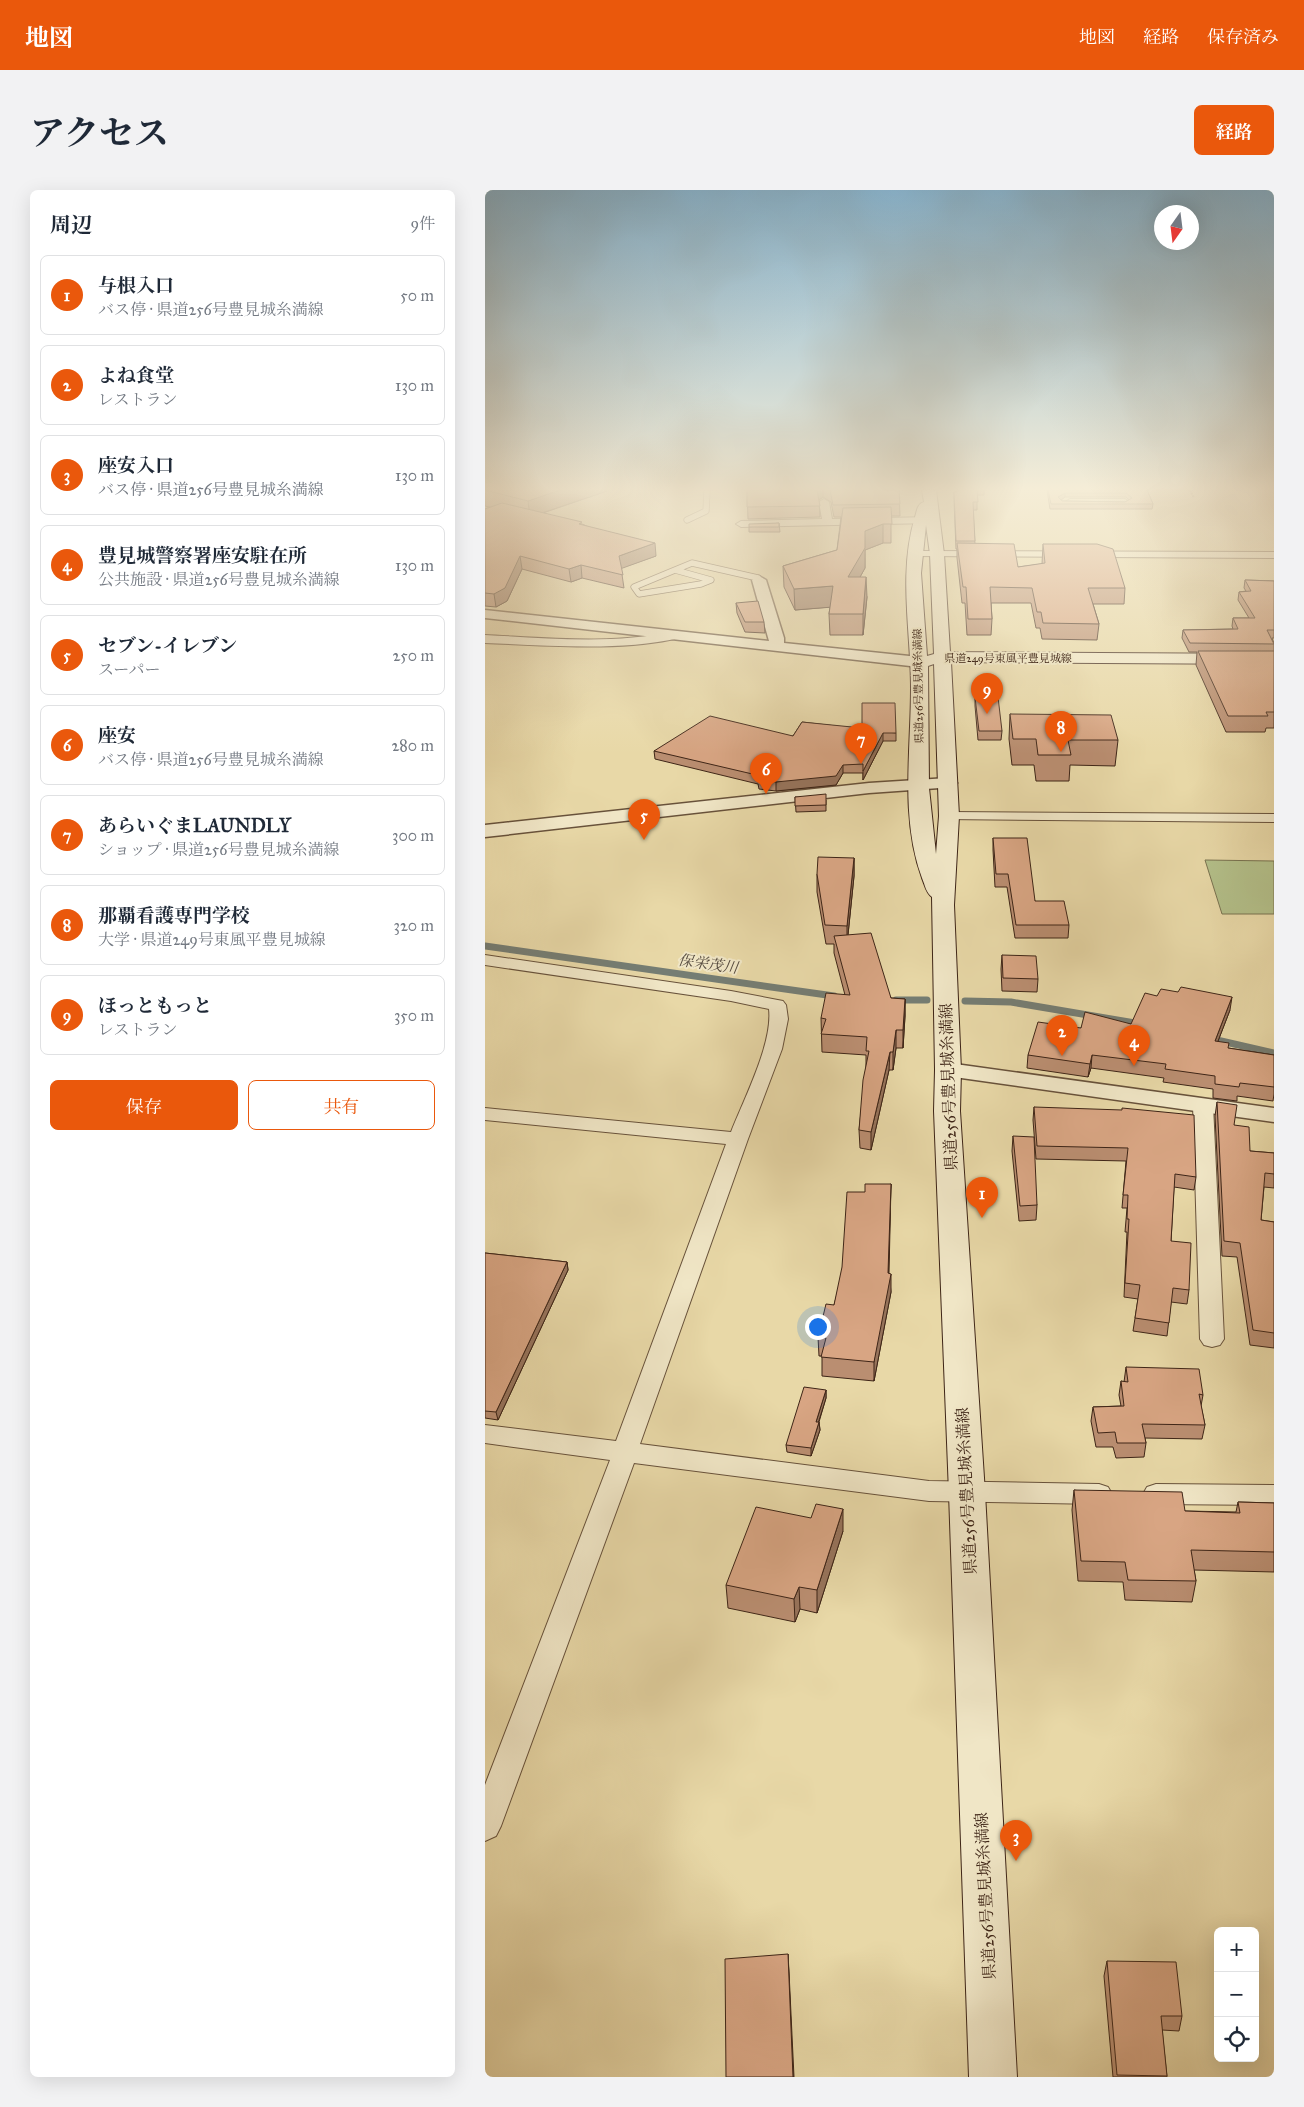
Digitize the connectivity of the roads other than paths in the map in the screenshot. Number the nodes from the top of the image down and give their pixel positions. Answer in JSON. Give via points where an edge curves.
{"nodes":[{"id":1,"x":655,"y":578,"type":"edge"},
{"id":2,"x":704,"y":578,"type":"edge"},
{"id":3,"x":754,"y":578,"type":"edge"},
{"id":4,"x":916,"y":578,"type":"edge"},
{"id":5,"x":938,"y":578,"type":"edge"},
{"id":6,"x":758,"y":579,"type":"joint"},
{"id":7,"x":485,"y":614,"type":"edge"},
{"id":8,"x":675,"y":635,"type":"junction"},
{"id":9,"x":485,"y":639,"type":"edge"},
{"id":10,"x":776,"y":646,"type":"junction"},
{"id":11,"x":1274,"y":659,"type":"edge"},
{"id":12,"x":919,"y":662,"type":"junction"},
{"id":13,"x":943,"y":662,"type":"junction"},
{"id":14,"x":1274,"y":668,"type":"edge"},
{"id":15,"x":948,"y":783,"type":"junction"},
{"id":16,"x":920,"y":785,"type":"junction"},
{"id":17,"x":949,"y":816,"type":"junction"},
{"id":18,"x":1274,"y":818,"type":"edge"},
{"id":19,"x":485,"y":831,"type":"edge"},
{"id":20,"x":943,"y":905,"type":"junction"},
{"id":21,"x":485,"y":960,"type":"edge"},
{"id":22,"x":948,"y":1070,"type":"junction"},
{"id":23,"x":1203,"y":1105,"type":"junction"},
{"id":24,"x":485,"y":1114,"type":"edge"},
{"id":25,"x":1274,"y":1115,"type":"edge"},
{"id":26,"x":738,"y":1139,"type":"junction"},
{"id":27,"x":1213,"y":1338,"type":"dead end"},
{"id":28,"x":485,"y":1434,"type":"edge"},
{"id":29,"x":625,"y":1452,"type":"junction"},
{"id":30,"x":967,"y":1493,"type":"junction"},
{"id":31,"x":1274,"y":1495,"type":"edge"},
{"id":32,"x":485,"y":1826,"type":"edge"},
{"id":33,"x":993,"y":2077,"type":"edge"}],
"edges":[{"from":1,"to":2,"type":"lane","via":[[633,586],[639,594],[711,580]]},
{"from":3,"to":6,"type":"lane"},
{"from":4,"to":12,"type":"main road","name":"県道256号豊見城糸満線"},
{"from":5,"to":13,"type":"main road","name":"県道256号豊見城糸満線"},
{"from":6,"to":10,"type":"street","via":[[777,638]]},
{"from":7,"to":8,"type":"street"},
{"from":8,"to":9,"type":"street","via":[[648,642]]},
{"from":8,"to":10,"type":"street"},
{"from":10,"to":12,"type":"street"},
{"from":11,"to":13,"type":"main road","name":"県道249号東風平豊見城線"},
{"from":12,"to":13,"type":"main road","name":"県道249号東風平豊見城線"},
{"from":12,"to":16,"type":"main road","name":"県道256号豊見城糸満線"},
{"from":13,"to":14,"type":"main road","name":"県道249号東風平豊見城線"},
{"from":13,"to":15,"type":"main road","name":"県道256号豊見城糸満線"},
{"from":15,"to":16,"type":"street"},
{"from":15,"to":17,"type":"main road","name":"県道256号豊見城糸満線"},
{"from":16,"to":19,"type":"street"},
{"from":16,"to":20,"type":"main road","name":"県道256号豊見城糸満線","via":[[924,850]]},
{"from":17,"to":18,"type":"street"},
{"from":17,"to":20,"type":"main road","name":"県道256号豊見城糸満線"},
{"from":20,"to":22,"type":"main road","name":"県道256号豊見城糸満線"},
{"from":21,"to":26,"type":"street","via":[[777,1005],[779,1018],[773,1049]]},
{"from":22,"to":23,"type":"street"},
{"from":22,"to":30,"type":"main road","name":"県道256号豊見城糸満線","via":[[947,1111]]},
{"from":23,"to":25,"type":"street"},
{"from":23,"to":27,"type":"street"},
{"from":24,"to":26,"type":"street"},
{"from":26,"to":29,"type":"street"},
{"from":28,"to":29,"type":"street"},
{"from":29,"to":30,"type":"street","via":[[929,1491]]},
{"from":29,"to":32,"type":"street"},
{"from":30,"to":31,"type":"street"},
{"from":30,"to":33,"type":"main road","name":"県道256号豊見城糸満線"}]}
